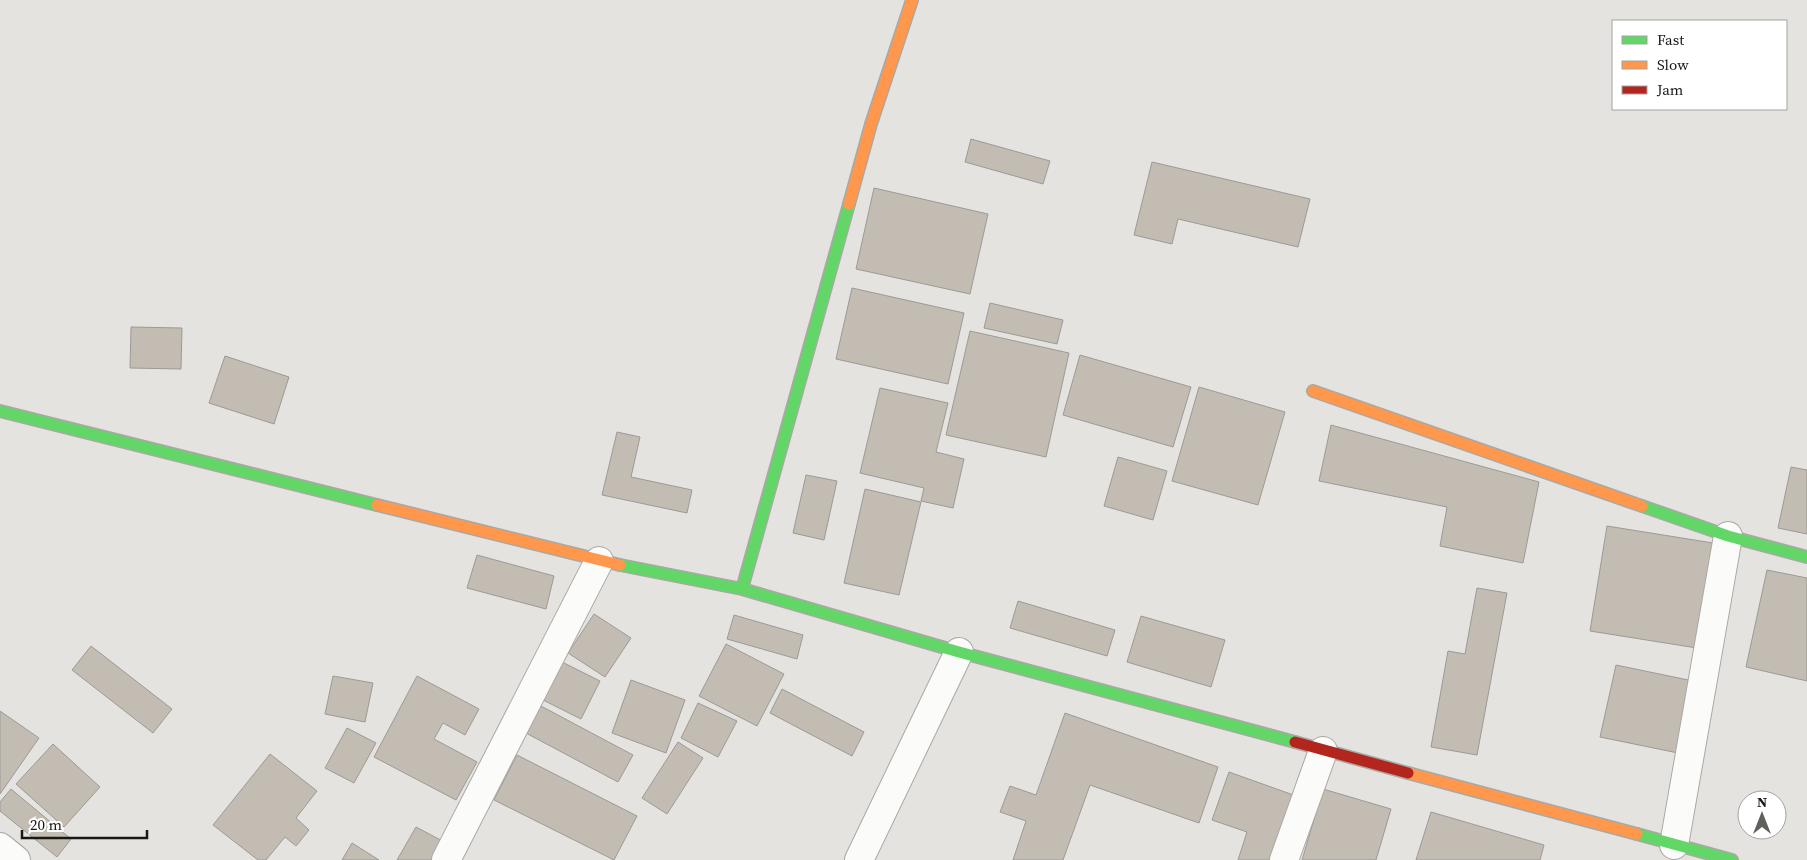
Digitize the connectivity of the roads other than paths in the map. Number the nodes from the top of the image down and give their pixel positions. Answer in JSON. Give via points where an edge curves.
{"nodes":[{"id":1,"x":912,"y":0,"type":"edge"},
{"id":2,"x":1313,"y":391,"type":"dead end"},
{"id":3,"x":0,"y":411,"type":"edge"},
{"id":4,"x":1728,"y":536,"type":"junction"},
{"id":5,"x":1807,"y":558,"type":"edge"},
{"id":6,"x":599,"y":560,"type":"junction"},
{"id":7,"x":742,"y":589,"type":"junction"},
{"id":8,"x":958,"y":652,"type":"junction"},
{"id":9,"x":1323,"y":751,"type":"junction"},
{"id":10,"x":1674,"y":845,"type":"junction"},
{"id":11,"x":0,"y":848,"type":"edge"},
{"id":12,"x":16,"y":860,"type":"edge"},
{"id":13,"x":446,"y":860,"type":"edge"},
{"id":14,"x":859,"y":860,"type":"edge"},
{"id":15,"x":1284,"y":860,"type":"edge"},
{"id":16,"x":1732,"y":860,"type":"edge"}],
"edges":[{"from":1,"to":7,"type":"street","via":[[871,124]]},
{"from":2,"to":4,"type":"street"},
{"from":3,"to":6,"type":"street"},
{"from":4,"to":5,"type":"street"},
{"from":4,"to":10,"type":"street"},
{"from":6,"to":7,"type":"street"},
{"from":6,"to":13,"type":"street"},
{"from":7,"to":8,"type":"street"},
{"from":8,"to":9,"type":"street"},
{"from":8,"to":14,"type":"street"},
{"from":9,"to":10,"type":"street"},
{"from":9,"to":15,"type":"street"},
{"from":10,"to":16,"type":"street"},
{"from":11,"to":12,"type":"street"}]}
